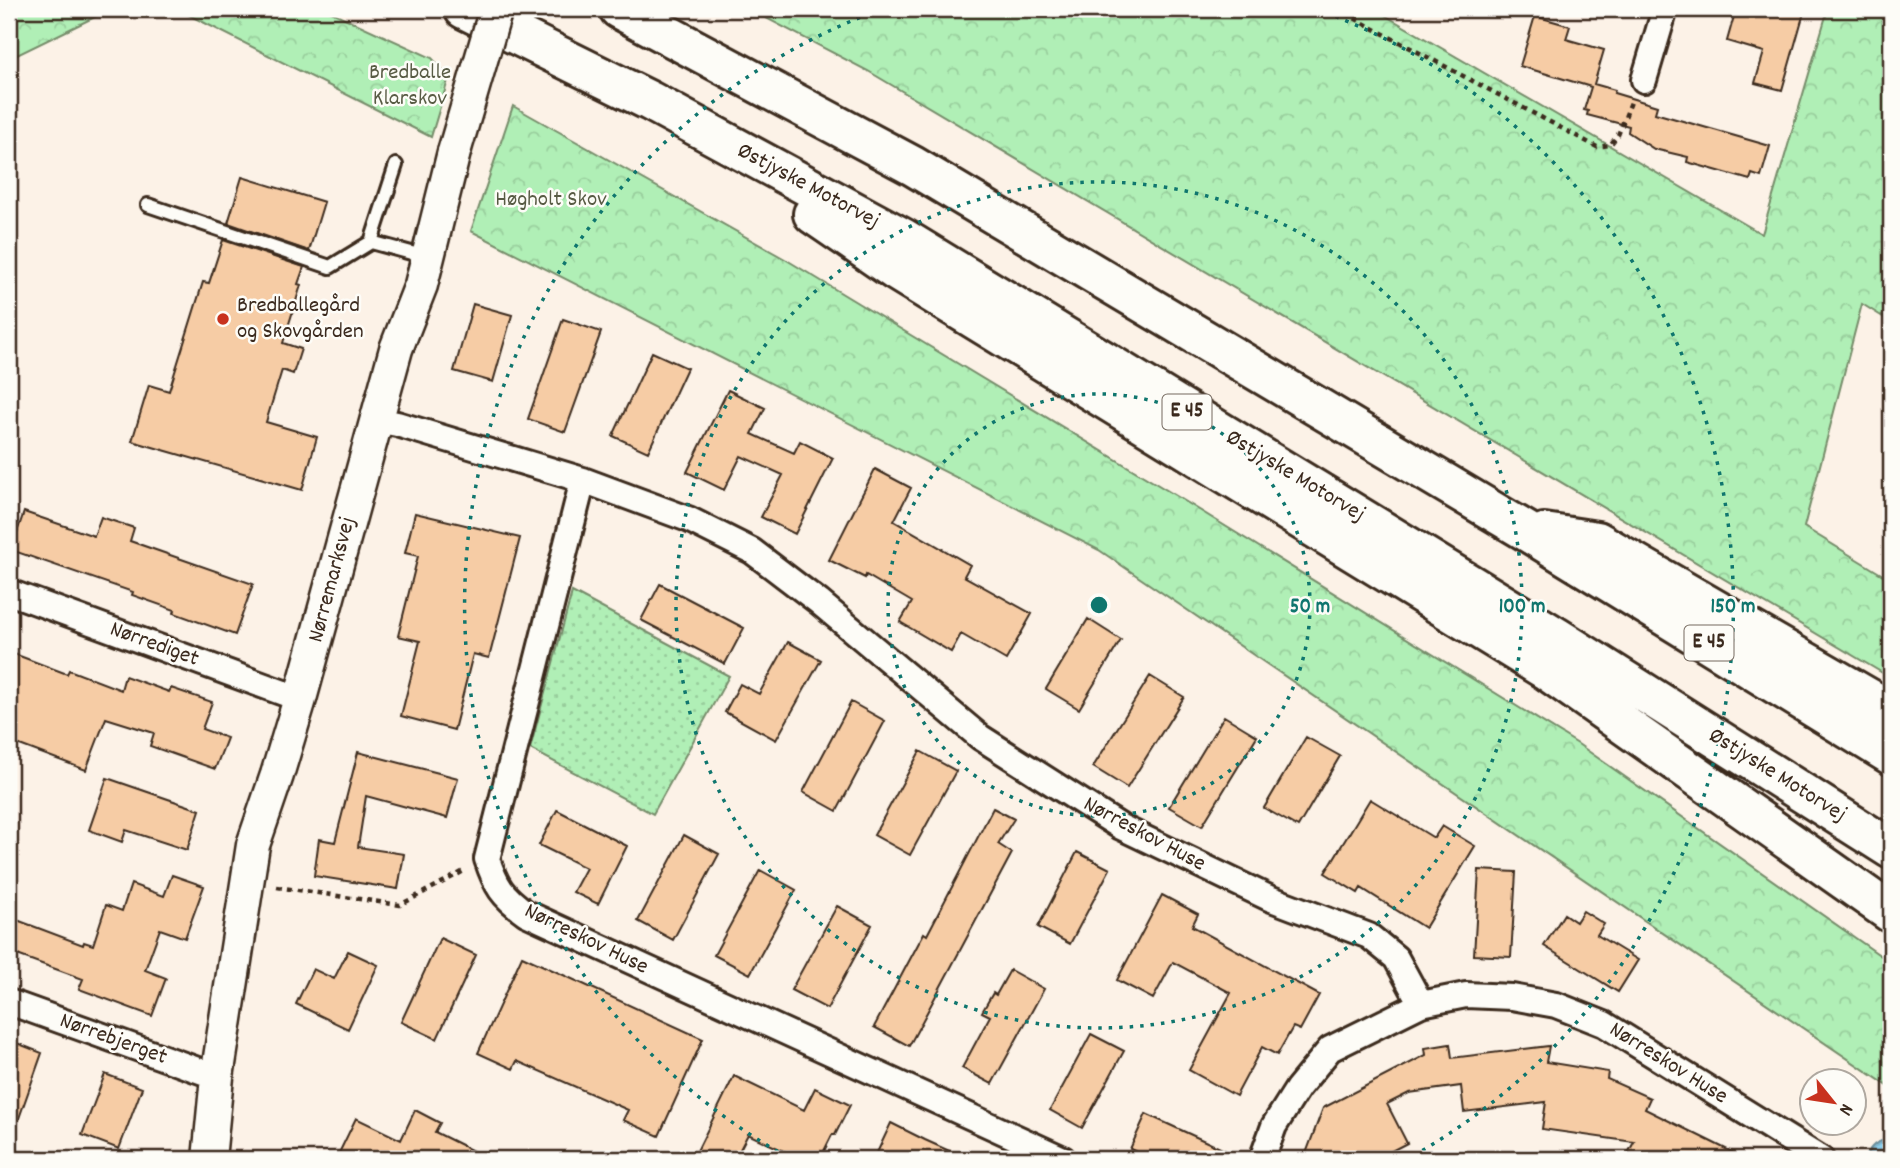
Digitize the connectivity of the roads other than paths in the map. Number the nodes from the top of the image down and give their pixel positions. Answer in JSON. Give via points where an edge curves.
{"nodes":[{"id":1,"x":464,"y":9,"type":"edge"},
{"id":2,"x":496,"y":9,"type":"edge"},
{"id":3,"x":619,"y":9,"type":"edge"},
{"id":4,"x":1665,"y":9,"type":"edge"},
{"id":5,"x":1644,"y":80,"type":"road end"},
{"id":6,"x":650,"y":101,"type":"junction"},
{"id":7,"x":396,"y":165,"type":"dead end"},
{"id":8,"x":148,"y":205,"type":"dead end"},
{"id":9,"x":371,"y":242,"type":"junction"},
{"id":10,"x":429,"y":257,"type":"junction"},
{"id":11,"x":376,"y":420,"type":"junction"},
{"id":12,"x":583,"y":481,"type":"junction"},
{"id":13,"x":1527,"y":531,"type":"junction"},
{"id":14,"x":9,"y":592,"type":"edge"},
{"id":15,"x":300,"y":699,"type":"junction"},
{"id":16,"x":1891,"y":711,"type":"edge"},
{"id":17,"x":1891,"y":755,"type":"edge"},
{"id":18,"x":1891,"y":849,"type":"edge"},
{"id":19,"x":1891,"y":913,"type":"edge"},
{"id":20,"x":9,"y":1002,"type":"edge"},
{"id":21,"x":1421,"y":1004,"type":"junction"},
{"id":22,"x":217,"y":1077,"type":"junction"},
{"id":23,"x":209,"y":1159,"type":"edge"},
{"id":24,"x":1063,"y":1159,"type":"edge"},
{"id":25,"x":1262,"y":1159,"type":"edge"},
{"id":26,"x":1821,"y":1159,"type":"edge"}],
"edges":[{"from":1,"to":6,"type":"highway","name":"Østjyske Motorvej","number":"E 45"},
{"from":2,"to":10,"type":"street","name":"Nørremarksvej","bridge":true},
{"from":3,"to":13,"type":"highway","number":"E 45","via":[[913,166]]},
{"from":4,"to":5,"type":"street"},
{"from":6,"to":18,"type":"highway","name":"Østjyske Motorvej","number":"E 45","via":[[903,238],[1558,638]]},
{"from":6,"to":19,"type":"highway","via":[[896,271],[1545,670]]},
{"from":7,"to":9,"type":"lane"},
{"from":8,"to":9,"type":"lane","via":[[330,267]]},
{"from":9,"to":10,"type":"lane"},
{"from":10,"to":11,"type":"street","name":"Nørremarksvej"},
{"from":11,"to":12,"type":"street","name":"Nørreskov Huse"},
{"from":11,"to":15,"type":"street","name":"Nørremarksvej"},
{"from":12,"to":21,"type":"street","name":"Nørreskov Huse","via":[[688,519],[752,551],[980,737],[1121,827],[1269,898],[1369,936],[1396,958]]},
{"from":12,"to":24,"type":"street","name":"Nørreskov Huse","via":[[487,859],[506,899],[526,913]]},
{"from":13,"to":16,"type":"highway","via":[[1597,541]]},
{"from":13,"to":17,"type":"highway","number":"E 45"},
{"from":14,"to":15,"type":"street","name":"Nørrediget"},
{"from":15,"to":22,"type":"street","name":"Nørremarksvej","via":[[253,845]]},
{"from":20,"to":22,"type":"street","name":"Nørrebjerget"},
{"from":21,"to":25,"type":"street","name":"Nørreskov Huse","via":[[1330,1049],[1274,1126]]},
{"from":21,"to":26,"type":"street","name":"Nørreskov Huse","via":[[1466,995],[1556,1005],[1604,1024]]},
{"from":22,"to":23,"type":"street","name":"Nørremarksvej"}]}
